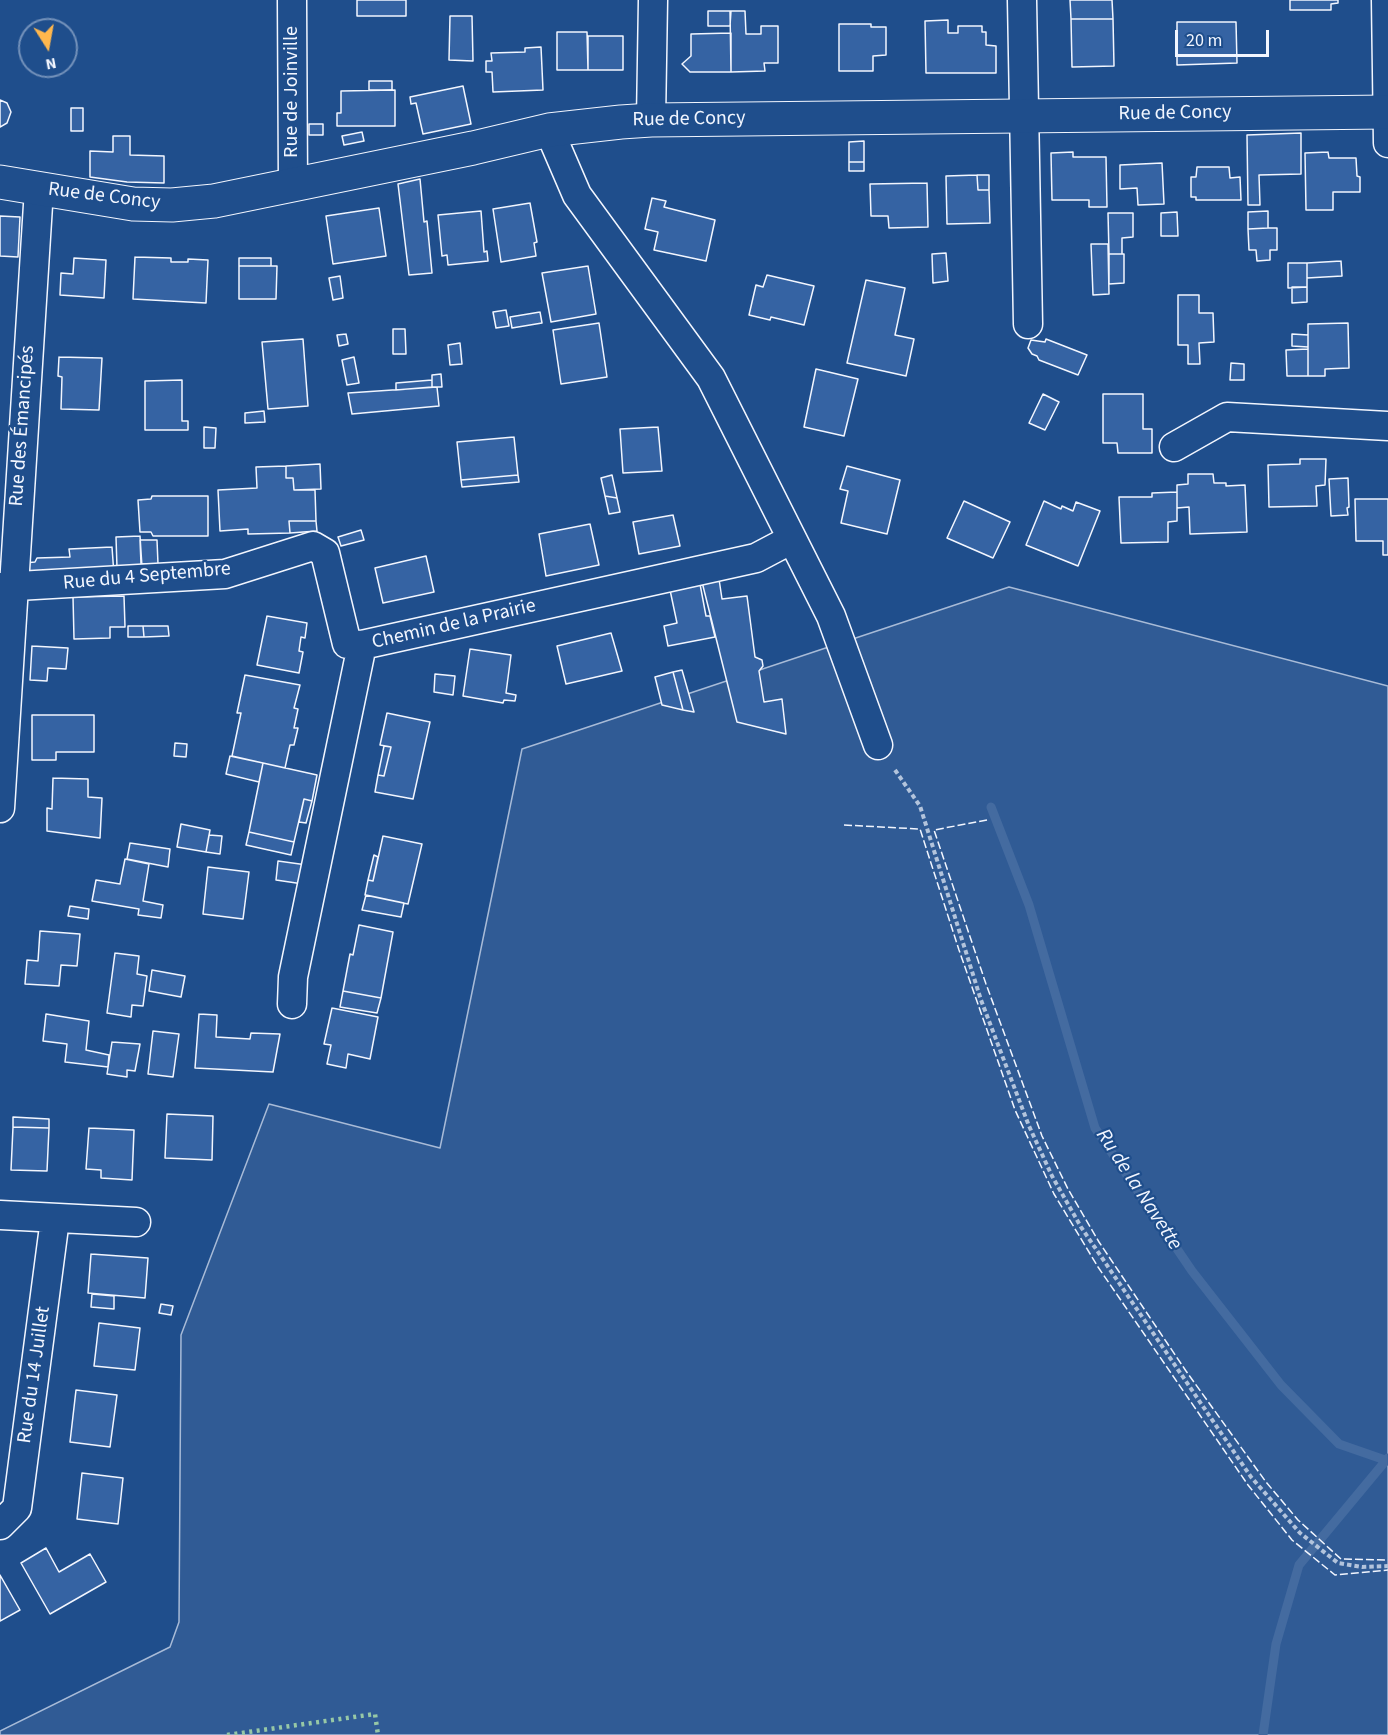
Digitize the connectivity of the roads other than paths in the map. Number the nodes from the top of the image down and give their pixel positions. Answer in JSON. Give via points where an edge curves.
{"nodes":[{"id":1,"x":292,"y":0,"type":"edge"},
{"id":2,"x":653,"y":0,"type":"edge"},
{"id":3,"x":1022,"y":0,"type":"edge"},
{"id":4,"x":1386,"y":0,"type":"edge"},
{"id":5,"x":1388,"y":112,"type":"edge"},
{"id":6,"x":1023,"y":115,"type":"junction"},
{"id":7,"x":651,"y":120,"type":"junction"},
{"id":8,"x":549,"y":130,"type":"junction"},
{"id":9,"x":1388,"y":142,"type":"edge"},
{"id":10,"x":0,"y":182,"type":"edge"},
{"id":11,"x":293,"y":184,"type":"junction"},
{"id":12,"x":39,"y":189,"type":"junction"},
{"id":13,"x":1028,"y":324,"type":"dead end"},
{"id":14,"x":1388,"y":426,"type":"edge"},
{"id":15,"x":1174,"y":447,"type":"dead end"},
{"id":16,"x":792,"y":539,"type":"junction"},
{"id":17,"x":6,"y":587,"type":"edge"},
{"id":18,"x":362,"y":645,"type":"junction"},
{"id":19,"x":878,"y":745,"type":"road end"},
{"id":20,"x":0,"y":808,"type":"edge"},
{"id":21,"x":292,"y":1004,"type":"dead end"},
{"id":22,"x":0,"y":1215,"type":"edge"},
{"id":23,"x":55,"y":1219,"type":"junction"},
{"id":24,"x":136,"y":1222,"type":"dead end"},
{"id":25,"x":0,"y":1525,"type":"edge"}],
"edges":[{"from":1,"to":11,"type":"street","name":"Rue de Joinville"},
{"from":2,"to":7,"type":"street"},
{"from":3,"to":6,"type":"street"},
{"from":4,"to":5,"type":"street"},
{"from":5,"to":6,"type":"street","name":"Rue de Concy"},
{"from":5,"to":9,"type":"street"},
{"from":6,"to":7,"type":"street","name":"Rue de Concy"},
{"from":6,"to":13,"type":"street"},
{"from":7,"to":8,"type":"street","name":"Rue de Concy"},
{"from":8,"to":11,"type":"street","name":"Rue de Concy"},
{"from":8,"to":16,"type":"street","via":[[577,195],[711,378]]},
{"from":10,"to":12,"type":"street","name":"Rue de Concy"},
{"from":11,"to":12,"type":"street","name":"Rue de Concy","via":[[214,201],[172,205],[133,204]]},
{"from":12,"to":17,"type":"street","name":"Rue des Émancipés"},
{"from":14,"to":15,"type":"street","via":[[1227,417]]},
{"from":16,"to":18,"type":"street","name":"Chemin de la Prairie","via":[[756,558]]},
{"from":16,"to":19,"type":"street","via":[[831,616]]},
{"from":17,"to":18,"type":"street","name":"Rue du 4 Septembre","via":[[225,574],[313,546],[325,553],[347,644]]},
{"from":17,"to":20,"type":"street","name":"Rue des Émancipés"},
{"from":18,"to":21,"type":"street","name":"Chemin de la Prairie","via":[[293,978]]},
{"from":22,"to":23,"type":"street"},
{"from":23,"to":24,"type":"street"},
{"from":23,"to":25,"type":"street","name":"Rue du 14 Juillet","via":[[17,1508]]}]}
